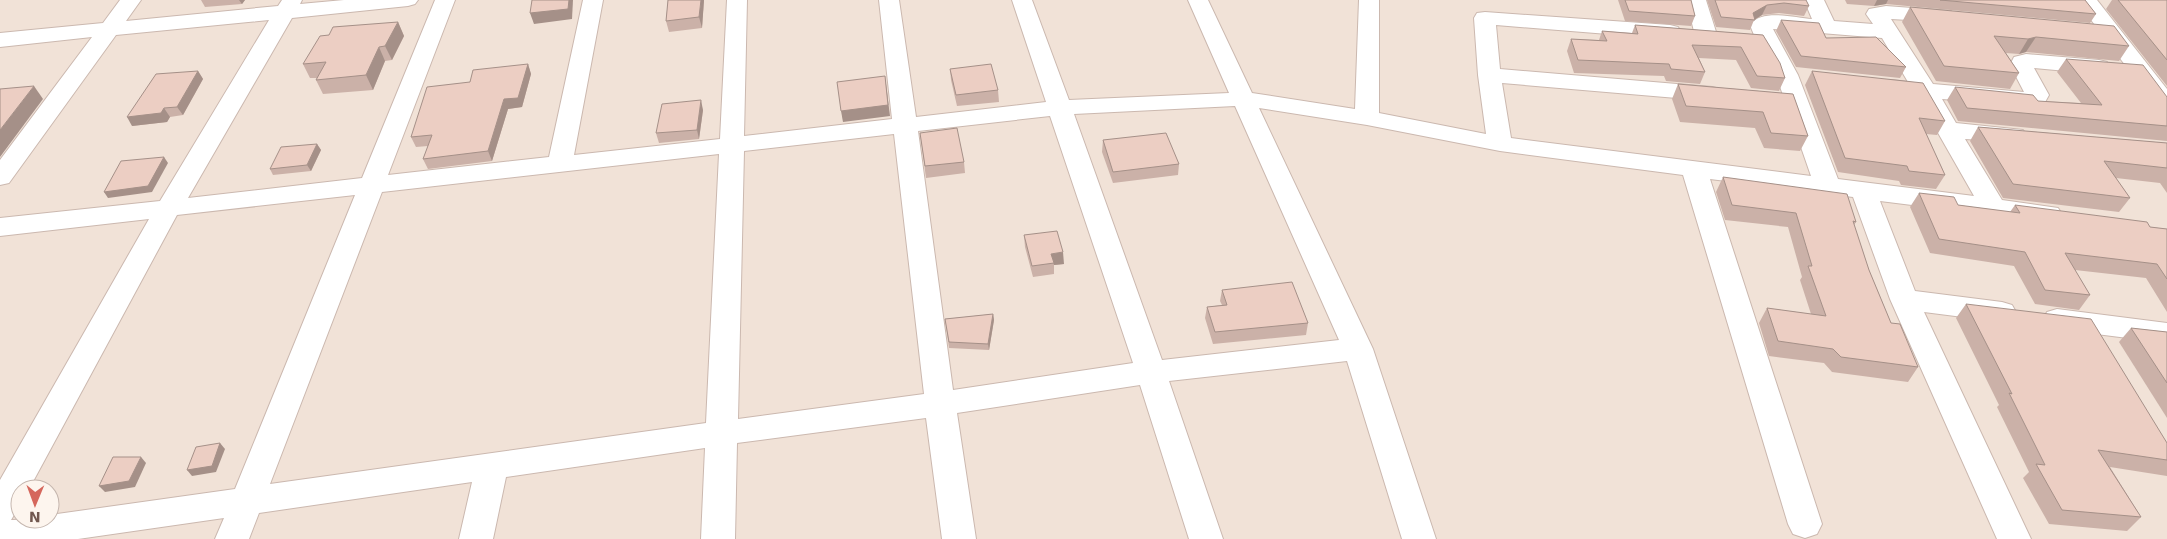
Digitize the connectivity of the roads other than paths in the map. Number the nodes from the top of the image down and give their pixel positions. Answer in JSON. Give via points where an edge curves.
{"nodes":[{"id":1,"x":131,"y":0,"type":"edge"},
{"id":2,"x":408,"y":0,"type":"edge"},
{"id":3,"x":446,"y":0,"type":"edge"},
{"id":4,"x":593,"y":0,"type":"edge"},
{"id":5,"x":737,"y":0,"type":"edge"},
{"id":6,"x":889,"y":0,"type":"edge"},
{"id":7,"x":1022,"y":0,"type":"edge"},
{"id":8,"x":1198,"y":0,"type":"edge"},
{"id":9,"x":1369,"y":0,"type":"edge"},
{"id":10,"x":1696,"y":0,"type":"edge"},
{"id":11,"x":1814,"y":0,"type":"edge"},
{"id":12,"x":2086,"y":0,"type":"edge"},
{"id":13,"x":288,"y":6,"type":"edge"},
{"id":14,"x":1484,"y":9,"type":"edge"},
{"id":15,"x":1960,"y":18,"type":"edge"},
{"id":16,"x":1826,"y":26,"type":"junction"},
{"id":17,"x":110,"y":29,"type":"junction"},
{"id":18,"x":2083,"y":30,"type":"edge"},
{"id":19,"x":1889,"y":32,"type":"junction"},
{"id":20,"x":2112,"y":33,"type":"junction"},
{"id":21,"x":1723,"y":36,"type":"junction"},
{"id":22,"x":1767,"y":40,"type":"junction"},
{"id":23,"x":2,"y":42,"type":"edge"},
{"id":24,"x":2140,"y":71,"type":"junction"},
{"id":25,"x":1490,"y":75,"type":"junction"},
{"id":26,"x":1866,"y":84,"type":"edge"},
{"id":27,"x":1925,"y":90,"type":"junction"},
{"id":28,"x":1737,"y":96,"type":"edge"},
{"id":29,"x":1244,"y":99,"type":"junction"},
{"id":30,"x":2167,"y":105,"type":"edge"},
{"id":31,"x":1059,"y":108,"type":"junction"},
{"id":32,"x":1368,"y":118,"type":"junction"},
{"id":33,"x":906,"y":126,"type":"junction"},
{"id":34,"x":1948,"y":130,"type":"junction"},
{"id":35,"x":2038,"y":138,"type":"edge"},
{"id":36,"x":1500,"y":144,"type":"junction"},
{"id":37,"x":732,"y":145,"type":"junction"},
{"id":38,"x":560,"y":165,"type":"junction"},
{"id":39,"x":1694,"y":170,"type":"junction"},
{"id":40,"x":0,"y":177,"type":"edge"},
{"id":41,"x":372,"y":186,"type":"junction"},
{"id":42,"x":1828,"y":187,"type":"junction"},
{"id":43,"x":1863,"y":190,"type":"junction"},
{"id":44,"x":1993,"y":207,"type":"junction"},
{"id":45,"x":168,"y":209,"type":"junction"},
{"id":46,"x":2070,"y":217,"type":"edge"},
{"id":47,"x":0,"y":228,"type":"edge"},
{"id":48,"x":1904,"y":299,"type":"junction"},
{"id":49,"x":2090,"y":323,"type":"junction"},
{"id":50,"x":2167,"y":333,"type":"edge"},
{"id":51,"x":1358,"y":349,"type":"junction"},
{"id":52,"x":2110,"y":357,"type":"edge"},
{"id":53,"x":1151,"y":372,"type":"junction"},
{"id":54,"x":940,"y":404,"type":"junction"},
{"id":55,"x":722,"y":433,"type":"junction"},
{"id":56,"x":492,"y":466,"type":"junction"},
{"id":57,"x":247,"y":500,"type":"junction"},
{"id":58,"x":0,"y":510,"type":"edge"},
{"id":59,"x":1805,"y":524,"type":"dead end"},
{"id":60,"x":0,"y":536,"type":"edge"},
{"id":61,"x":232,"y":539,"type":"edge"},
{"id":62,"x":476,"y":539,"type":"edge"},
{"id":63,"x":718,"y":539,"type":"edge"},
{"id":64,"x":959,"y":539,"type":"edge"},
{"id":65,"x":1206,"y":539,"type":"edge"},
{"id":66,"x":1419,"y":539,"type":"edge"},
{"id":67,"x":2014,"y":539,"type":"edge"}],
"edges":[{"from":1,"to":17,"type":"street"},
{"from":2,"to":13,"type":"street"},
{"from":3,"to":41,"type":"street"},
{"from":4,"to":38,"type":"street"},
{"from":5,"to":37,"type":"street"},
{"from":6,"to":33,"type":"street"},
{"from":7,"to":31,"type":"street"},
{"from":8,"to":29,"type":"street"},
{"from":9,"to":32,"type":"street"},
{"from":10,"to":21,"type":"street"},
{"from":11,"to":16,"type":"street"},
{"from":12,"to":20,"type":"street"},
{"from":13,"to":17,"type":"street"},
{"from":13,"to":45,"type":"street"},
{"from":14,"to":21,"type":"street"},
{"from":14,"to":25,"type":"street"},
{"from":15,"to":19,"type":"street","via":[[1877,14]]},
{"from":16,"to":19,"type":"street"},
{"from":16,"to":22,"type":"street","via":[[1768,22],[1761,25]]},
{"from":17,"to":23,"type":"street"},
{"from":17,"to":40,"type":"street"},
{"from":18,"to":20,"type":"street"},
{"from":19,"to":27,"type":"street"},
{"from":20,"to":24,"type":"street"},
{"from":21,"to":22,"type":"street"},
{"from":22,"to":42,"type":"street","via":[[1797,76],[1786,100]]},
{"from":24,"to":27,"type":"street","via":[[2026,61],[2021,65],[2037,95],[2036,99]]},
{"from":24,"to":30,"type":"street"},
{"from":25,"to":28,"type":"street"},
{"from":25,"to":36,"type":"street"},
{"from":26,"to":27,"type":"street"},
{"from":27,"to":34,"type":"street"},
{"from":29,"to":31,"type":"street"},
{"from":29,"to":32,"type":"street"},
{"from":29,"to":51,"type":"street"},
{"from":31,"to":33,"type":"street"},
{"from":31,"to":53,"type":"street"},
{"from":32,"to":36,"type":"street"},
{"from":33,"to":37,"type":"street"},
{"from":33,"to":54,"type":"street"},
{"from":34,"to":35,"type":"street"},
{"from":34,"to":44,"type":"street"},
{"from":36,"to":39,"type":"street"},
{"from":37,"to":38,"type":"street"},
{"from":37,"to":55,"type":"street"},
{"from":38,"to":41,"type":"street"},
{"from":39,"to":42,"type":"street"},
{"from":39,"to":59,"type":"street"},
{"from":41,"to":45,"type":"street"},
{"from":41,"to":57,"type":"street"},
{"from":42,"to":43,"type":"street"},
{"from":43,"to":44,"type":"street"},
{"from":43,"to":48,"type":"street"},
{"from":44,"to":46,"type":"street"},
{"from":45,"to":47,"type":"street"},
{"from":45,"to":58,"type":"street"},
{"from":48,"to":49,"type":"street"},
{"from":48,"to":67,"type":"street"},
{"from":49,"to":50,"type":"street"},
{"from":49,"to":52,"type":"street"},
{"from":51,"to":53,"type":"street"},
{"from":51,"to":66,"type":"street"},
{"from":53,"to":54,"type":"street"},
{"from":53,"to":65,"type":"street"},
{"from":54,"to":55,"type":"street"},
{"from":54,"to":64,"type":"street"},
{"from":55,"to":56,"type":"street"},
{"from":55,"to":63,"type":"street"},
{"from":56,"to":57,"type":"street"},
{"from":56,"to":62,"type":"street"},
{"from":57,"to":60,"type":"street"},
{"from":57,"to":61,"type":"street"}]}
